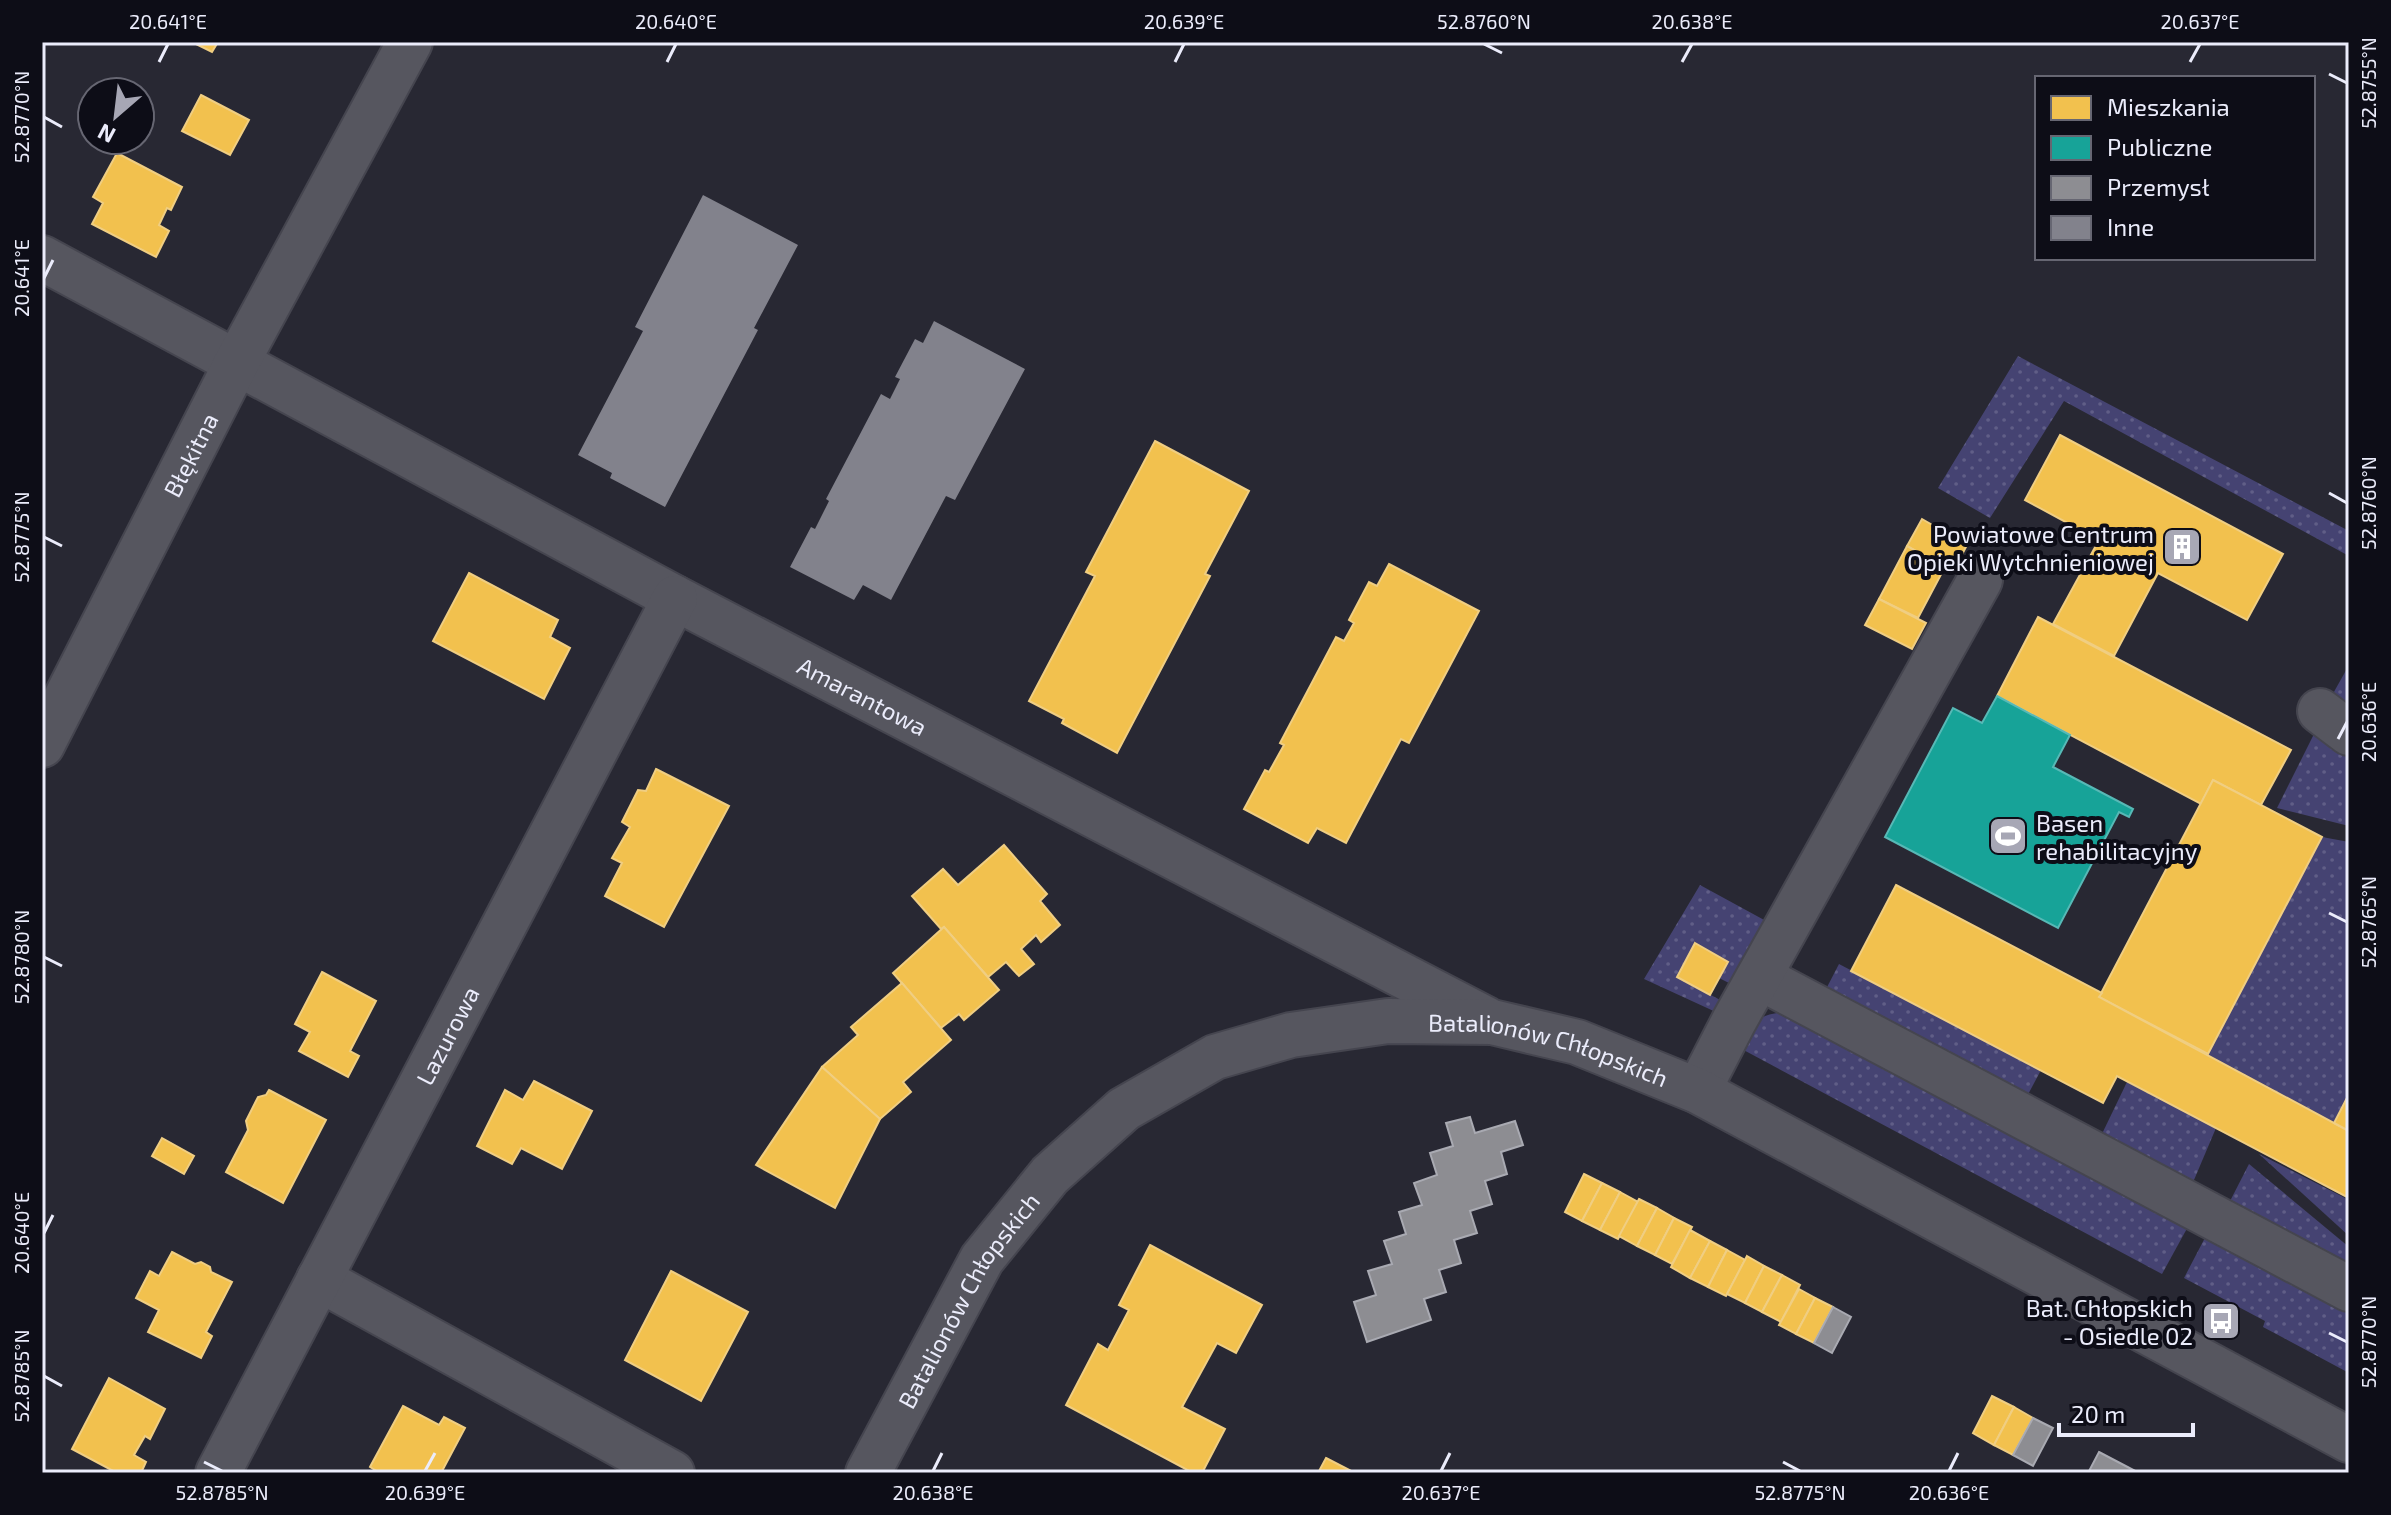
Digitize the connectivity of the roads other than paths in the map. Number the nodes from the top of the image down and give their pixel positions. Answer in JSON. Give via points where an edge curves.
{"nodes":[{"id":1,"x":410,"y":42,"type":"edge"},
{"id":2,"x":42,"y":258,"type":"edge"},
{"id":3,"x":237,"y":362,"type":"junction"},
{"id":4,"x":1980,"y":580,"type":"dead end"},
{"id":5,"x":675,"y":598,"type":"junction"},
{"id":6,"x":42,"y":745,"type":"edge"},
{"id":7,"x":1759,"y":977,"type":"junction"},
{"id":8,"x":1492,"y":1022,"type":"junction"},
{"id":9,"x":1698,"y":1091,"type":"junction"},
{"id":10,"x":319,"y":1279,"type":"junction"},
{"id":11,"x":2349,"y":1289,"type":"edge"},
{"id":12,"x":2349,"y":1440,"type":"edge"},
{"id":13,"x":218,"y":1473,"type":"edge"},
{"id":14,"x":672,"y":1473,"type":"edge"},
{"id":15,"x":868,"y":1473,"type":"edge"}],
"edges":[{"from":1,"to":3,"type":"street","name":"Błękitna"},
{"from":2,"to":3,"type":"street"},
{"from":3,"to":5,"type":"street","name":"Amarantowa"},
{"from":3,"to":6,"type":"street","name":"Błękitna"},
{"from":4,"to":7,"type":"street"},
{"from":5,"to":8,"type":"street","name":"Amarantowa"},
{"from":5,"to":10,"type":"street","name":"Lazurowa"},
{"from":7,"to":9,"type":"street"},
{"from":7,"to":11,"type":"street"},
{"from":8,"to":9,"type":"street","name":"Batalionów Chłopskich","via":[[1577,1042]]},
{"from":8,"to":15,"type":"street","name":"Batalionów Chłopskich","via":[[1388,1021],[1291,1035],[1215,1057],[1124,1109],[1050,1175],[982,1259]]},
{"from":9,"to":12,"type":"street","name":"Batalionów Chłopskich"},
{"from":10,"to":13,"type":"street","name":"Lazurowa"},
{"from":10,"to":14,"type":"street"}]}
